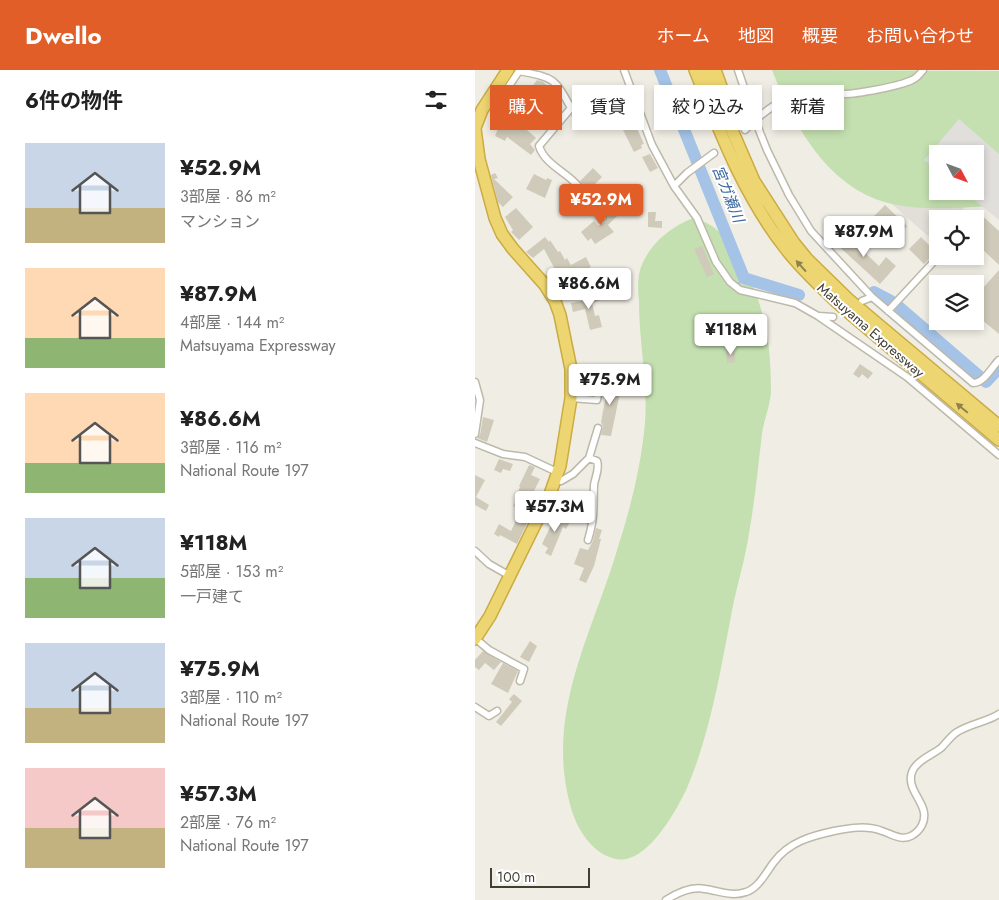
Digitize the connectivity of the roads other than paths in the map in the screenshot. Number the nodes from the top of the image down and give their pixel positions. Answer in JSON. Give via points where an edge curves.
{"nodes":[{"id":1,"x":624,"y":70,"type":"edge"},
{"id":2,"x":687,"y":70,"type":"edge"},
{"id":3,"x":695,"y":70,"type":"edge"},
{"id":4,"x":706,"y":70,"type":"edge"},
{"id":5,"x":715,"y":70,"type":"edge"},
{"id":6,"x":738,"y":70,"type":"edge"},
{"id":7,"x":923,"y":70,"type":"edge"},
{"id":8,"x":504,"y":72,"type":"edge"},
{"id":9,"x":498,"y":85,"type":"edge"},
{"id":10,"x":510,"y":85,"type":"edge"},
{"id":11,"x":557,"y":85,"type":"edge"},
{"id":12,"x":743,"y":85,"type":"edge"},
{"id":13,"x":562,"y":92,"type":"edge"},
{"id":14,"x":490,"y":98,"type":"edge"},
{"id":15,"x":762,"y":114,"type":"edge"},
{"id":16,"x":562,"y":119,"type":"edge"},
{"id":17,"x":475,"y":128,"type":"edge"},
{"id":18,"x":552,"y":130,"type":"edge"},
{"id":19,"x":760,"y":130,"type":"edge"},
{"id":20,"x":714,"y":154,"type":"dead end"},
{"id":21,"x":673,"y":186,"type":"junction"},
{"id":22,"x":745,"y":186,"type":"junction"},
{"id":23,"x":771,"y":209,"type":"junction"},
{"id":24,"x":603,"y":217,"type":"dead end"},
{"id":25,"x":931,"y":265,"type":"edge"},
{"id":26,"x":872,"y":297,"type":"junction"},
{"id":27,"x":862,"y":301,"type":"dead end"},
{"id":28,"x":888,"y":311,"type":"junction"},
{"id":29,"x":818,"y":316,"type":"junction"},
{"id":30,"x":833,"y":317,"type":"dead end"},
{"id":31,"x":999,"y":360,"type":"edge"},
{"id":32,"x":602,"y":373,"type":"dead end"},
{"id":33,"x":475,"y":382,"type":"edge"},
{"id":34,"x":571,"y":398,"type":"junction"},
{"id":35,"x":999,"y":426,"type":"edge"},
{"id":36,"x":598,"y":428,"type":"dead end"},
{"id":37,"x":475,"y":434,"type":"edge"},
{"id":38,"x":999,"y":440,"type":"edge"},
{"id":39,"x":475,"y":443,"type":"edge"},
{"id":40,"x":999,"y":455,"type":"edge"},
{"id":41,"x":589,"y":458,"type":"junction"},
{"id":42,"x":556,"y":476,"type":"junction"},
{"id":43,"x":587,"y":540,"type":"dead end"},
{"id":44,"x":475,"y":551,"type":"edge"},
{"id":45,"x":510,"y":576,"type":"junction"},
{"id":46,"x":475,"y":639,"type":"edge"},
{"id":47,"x":520,"y":681,"type":"dead end"},
{"id":48,"x":475,"y":707,"type":"edge"},
{"id":49,"x":497,"y":711,"type":"dead end"},
{"id":50,"x":999,"y":714,"type":"edge"},
{"id":51,"x":666,"y":900,"type":"edge"}],
"edges":[{"from":1,"to":21,"type":"street","via":[[652,145]]},
{"from":2,"to":22,"type":"highway"},
{"from":3,"to":22,"type":"highway","name":"Matsuyama Expressway"},
{"from":4,"to":23,"type":"highway","name":"Matsuyama Expressway","via":[[738,147]]},
{"from":5,"to":23,"type":"highway"},
{"from":6,"to":12,"type":"street"},
{"from":7,"to":15,"type":"street","via":[[911,81],[854,94],[806,93],[781,101]]},
{"from":8,"to":9,"type":"highway"},
{"from":10,"to":11,"type":"street","via":[[519,71],[549,77]]},
{"from":13,"to":16,"type":"street","via":[[571,108]]},
{"from":14,"to":17,"type":"highway","via":[[481,110]]},
{"from":17,"to":34,"type":"highway","via":[[479,159],[502,234],[545,285],[560,315],[571,369]]},
{"from":18,"to":24,"type":"street","via":[[539,146],[541,152],[573,180]]},
{"from":19,"to":26,"type":"street","via":[[789,195],[811,231]]},
{"from":20,"to":21,"type":"street"},
{"from":21,"to":29,"type":"street","via":[[697,218],[716,262],[730,282],[740,290],[795,303]]},
{"from":38,"to":22,"type":"highway","name":"Matsuyama Expressway","one_way":true,"via":[[817,283],[785,249]]},
{"from":23,"to":35,"type":"highway","name":"Matsuyama Expressway","via":[[793,243],[824,276]]},
{"from":25,"to":28,"type":"street"},
{"from":26,"to":27,"type":"street"},
{"from":26,"to":28,"type":"street"},
{"from":28,"to":31,"type":"street","via":[[973,383],[982,380]]},
{"from":29,"to":30,"type":"street"},
{"from":29,"to":40,"type":"street","via":[[907,377]]},
{"from":32,"to":34,"type":"street","via":[[597,400]]},
{"from":33,"to":37,"type":"street","via":[[480,400]]},
{"from":34,"to":42,"type":"highway"},
{"from":36,"to":41,"type":"street"},
{"from":39,"to":42,"type":"street","via":[[503,454],[525,457]]},
{"from":41,"to":42,"type":"street","via":[[561,481]]},
{"from":41,"to":43,"type":"street","via":[[599,465],[594,483],[594,519]]},
{"from":42,"to":45,"type":"highway"},
{"from":44,"to":45,"type":"street"},
{"from":45,"to":46,"type":"highway"},
{"from":46,"to":47,"type":"street","via":[[524,669]]},
{"from":48,"to":49,"type":"street","via":[[489,716]]},
{"from":50,"to":51,"type":"street","via":[[957,732],[912,771],[911,781],[925,810],[925,818],[911,836],[899,838],[867,827],[812,836],[789,848],[747,892],[731,894],[693,889]]}]}
